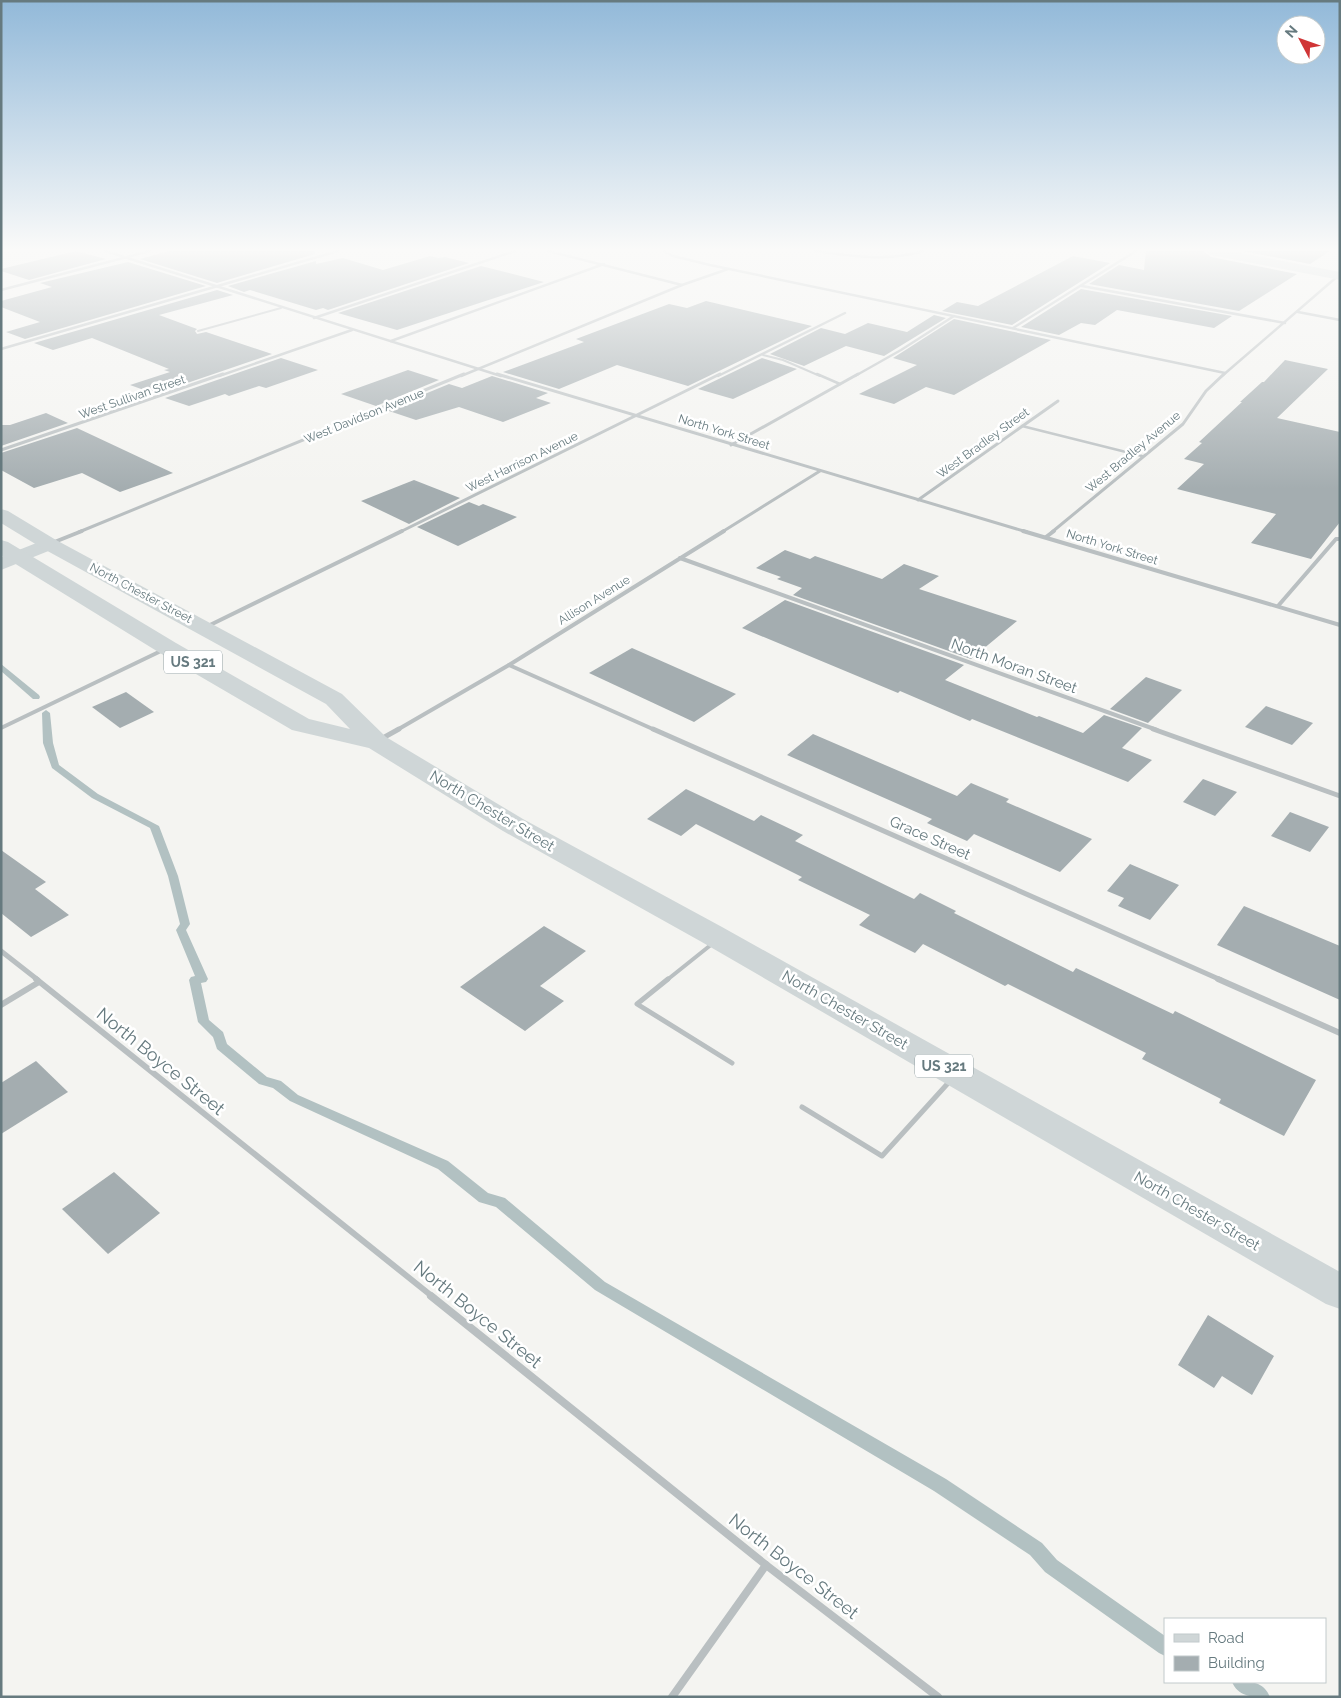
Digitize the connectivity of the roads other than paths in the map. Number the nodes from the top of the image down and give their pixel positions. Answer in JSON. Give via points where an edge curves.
{"nodes":[{"id":1,"x":66,"y":330,"type":"edge"},
{"id":2,"x":353,"y":330,"type":"joint"},
{"id":3,"x":423,"y":330,"type":"edge"},
{"id":4,"x":573,"y":330,"type":"edge"},
{"id":5,"x":811,"y":330,"type":"edge"},
{"id":6,"x":932,"y":330,"type":"edge"},
{"id":7,"x":1024,"y":330,"type":"edge"},
{"id":8,"x":1276,"y":330,"type":"edge"},
{"id":9,"x":391,"y":342,"type":"junction"},
{"id":10,"x":1,"y":349,"type":"edge"},
{"id":11,"x":763,"y":355,"type":"junction"},
{"id":12,"x":479,"y":369,"type":"junction"},
{"id":13,"x":1225,"y":372,"type":"junction"},
{"id":14,"x":840,"y":384,"type":"junction"},
{"id":15,"x":1058,"y":401,"type":"dead end"},
{"id":16,"x":638,"y":417,"type":"junction"},
{"id":17,"x":1022,"y":426,"type":"junction"},
{"id":18,"x":731,"y":445,"type":"junction"},
{"id":19,"x":1,"y":450,"type":"edge"},
{"id":20,"x":1142,"y":456,"type":"junction"},
{"id":21,"x":820,"y":471,"type":"junction"},
{"id":22,"x":918,"y":500,"type":"junction"},
{"id":23,"x":1,"y":515,"type":"edge"},
{"id":24,"x":1046,"y":537,"type":"junction"},
{"id":25,"x":1338,"y":539,"type":"edge"},
{"id":26,"x":49,"y":544,"type":"junction"},
{"id":27,"x":7,"y":555,"type":"edge"},
{"id":28,"x":680,"y":558,"type":"junction"},
{"id":29,"x":1278,"y":606,"type":"junction"},
{"id":30,"x":1340,"y":625,"type":"edge"},
{"id":31,"x":206,"y":628,"type":"junction"},
{"id":32,"x":168,"y":648,"type":"junction"},
{"id":33,"x":509,"y":665,"type":"junction"},
{"id":34,"x":1,"y":728,"type":"edge"},
{"id":35,"x":377,"y":742,"type":"junction"},
{"id":36,"x":1340,"y":796,"type":"edge"},
{"id":37,"x":719,"y":938,"type":"junction"},
{"id":38,"x":1,"y":951,"type":"edge"},
{"id":39,"x":38,"y":982,"type":"junction"},
{"id":40,"x":1,"y":1005,"type":"edge"},
{"id":41,"x":1340,"y":1033,"type":"edge"},
{"id":42,"x":732,"y":1063,"type":"dead end"},
{"id":43,"x":957,"y":1074,"type":"junction"},
{"id":44,"x":802,"y":1107,"type":"dead end"},
{"id":45,"x":1340,"y":1292,"type":"edge"},
{"id":46,"x":766,"y":1565,"type":"junction"},
{"id":47,"x":672,"y":1697,"type":"edge"},
{"id":48,"x":938,"y":1697,"type":"edge"}],
"edges":[{"from":1,"to":10,"type":"street"},
{"from":2,"to":9,"type":"street","name":"North York Street"},
{"from":2,"to":19,"type":"street","name":"West Sullivan Street"},
{"from":3,"to":9,"type":"street"},
{"from":4,"to":12,"type":"street","name":"West Davidson Avenue"},
{"from":5,"to":11,"type":"street","name":"West Harrison Avenue"},
{"from":6,"to":14,"type":"street"},
{"from":7,"to":13,"type":"street"},
{"from":8,"to":13,"type":"street","name":"West Bradley Avenue"},
{"from":9,"to":12,"type":"street","name":"North York Street"},
{"from":11,"to":14,"type":"lane"},
{"from":11,"to":16,"type":"street","name":"West Harrison Avenue"},
{"from":12,"to":16,"type":"street","name":"North York Street"},
{"from":12,"to":26,"type":"street","name":"West Davidson Avenue"},
{"from":13,"to":20,"type":"street","name":"West Bradley Avenue","via":[[1206,391],[1183,424]]},
{"from":14,"to":18,"type":"street"},
{"from":15,"to":17,"type":"street","name":"West Bradley Street"},
{"from":16,"to":18,"type":"street","name":"North York Street"},
{"from":16,"to":31,"type":"street","name":"West Harrison Avenue"},
{"from":17,"to":20,"type":"lane"},
{"from":17,"to":22,"type":"street","name":"West Bradley Street"},
{"from":18,"to":21,"type":"street","name":"North York Street"},
{"from":20,"to":24,"type":"street","name":"West Bradley Avenue"},
{"from":21,"to":22,"type":"street","name":"North York Street"},
{"from":21,"to":28,"type":"street","name":"Allison Avenue"},
{"from":22,"to":24,"type":"street","name":"North York Street"},
{"from":23,"to":26,"type":"main road","name":"North Chester Street","number":"US 321"},
{"from":24,"to":29,"type":"street","name":"North York Street"},
{"from":25,"to":29,"type":"street"},
{"from":26,"to":27,"type":"main road","name":"West Davidson Avenue"},
{"from":26,"to":31,"type":"main road","name":"North Chester Street","number":"US 321"},
{"from":27,"to":32,"type":"main road","name":"North Chester Street","number":"US 321"},
{"from":28,"to":33,"type":"street","name":"Allison Avenue"},
{"from":28,"to":36,"type":"street","name":"North Moran Street"},
{"from":29,"to":30,"type":"street","name":"North York Street"},
{"from":31,"to":35,"type":"main road","name":"North Chester Street","number":"US 321","via":[[334,700]]},
{"from":32,"to":34,"type":"street"},
{"from":32,"to":35,"type":"main road","name":"North Chester Street","number":"US 321","via":[[301,725]]},
{"from":33,"to":35,"type":"street","name":"Allison Avenue"},
{"from":33,"to":41,"type":"street","name":"Grace Street"},
{"from":35,"to":37,"type":"main road","name":"North Chester Street","number":"US 321","via":[[513,825]]},
{"from":37,"to":42,"type":"lane","via":[[637,1004]]},
{"from":37,"to":43,"type":"main road","name":"North Chester Street","number":"US 321"},
{"from":38,"to":39,"type":"street","name":"North Boyce Street"},
{"from":39,"to":40,"type":"street"},
{"from":39,"to":46,"type":"street","name":"North Boyce Street"},
{"from":43,"to":44,"type":"lane","via":[[882,1156]]},
{"from":43,"to":45,"type":"main road","name":"North Chester Street","number":"US 321"},
{"from":46,"to":47,"type":"street"},
{"from":46,"to":48,"type":"street","name":"North Boyce Street"}]}
